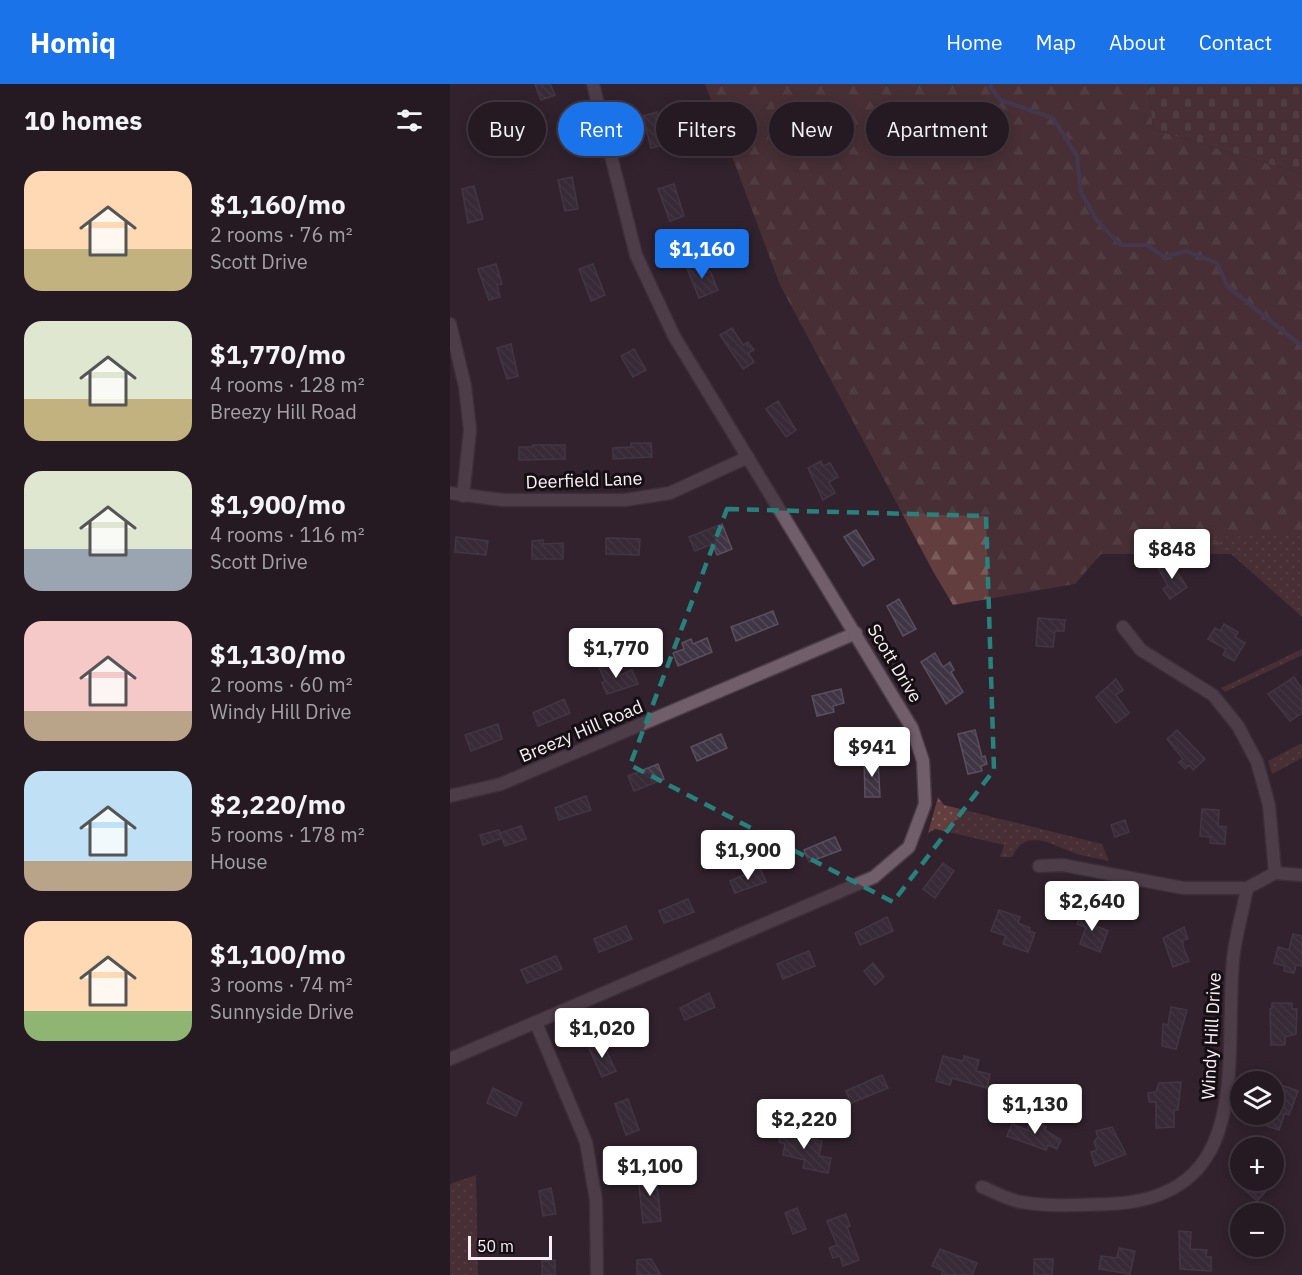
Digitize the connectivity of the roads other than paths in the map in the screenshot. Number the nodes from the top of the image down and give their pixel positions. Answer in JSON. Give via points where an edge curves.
{"nodes":[{"id":1,"x":593,"y":84,"type":"edge"},
{"id":2,"x":450,"y":324,"type":"edge"},
{"id":3,"x":748,"y":457,"type":"junction"},
{"id":4,"x":450,"y":493,"type":"edge"},
{"id":5,"x":463,"y":496,"type":"junction"},
{"id":6,"x":1123,"y":627,"type":"dead end"},
{"id":7,"x":856,"y":633,"type":"junction"},
{"id":8,"x":450,"y":796,"type":"edge"},
{"id":9,"x":1039,"y":866,"type":"dead end"},
{"id":10,"x":1275,"y":873,"type":"junction"},
{"id":11,"x":1302,"y":875,"type":"edge"},
{"id":12,"x":1247,"y":888,"type":"junction"},
{"id":13,"x":536,"y":1023,"type":"junction"},
{"id":14,"x":450,"y":1059,"type":"edge"},
{"id":15,"x":982,"y":1187,"type":"dead end"},
{"id":16,"x":597,"y":1275,"type":"edge"}],
"edges":[{"from":1,"to":3,"type":"street","name":"Scott Drive","via":[[636,255],[674,336]]},
{"from":2,"to":5,"type":"street","via":[[465,386],[470,430]]},
{"from":3,"to":5,"type":"street","name":"Deerfield Lane","via":[[670,493],[625,500],[502,500]]},
{"from":3,"to":7,"type":"street","name":"Scott Drive"},
{"from":4,"to":5,"type":"street","name":"Deerfield Lane"},
{"from":6,"to":10,"type":"street","via":[[1141,650],[1213,695],[1238,726],[1257,762],[1269,805]]},
{"from":7,"to":8,"type":"street","name":"Breezy Hill Road","via":[[501,784]]},
{"from":7,"to":13,"type":"street","name":"Scott Drive","via":[[912,728],[923,761],[924,804],[909,847],[874,878]]},
{"from":9,"to":12,"type":"street","via":[[1063,865],[1183,888]]},
{"from":10,"to":11,"type":"street"},
{"from":10,"to":12,"type":"street"},
{"from":12,"to":15,"type":"street","name":"Windy Hill Drive","via":[[1233,958],[1226,1107],[1216,1144],[1195,1173],[1158,1196],[1121,1204],[1020,1202]]},
{"from":13,"to":14,"type":"street","name":"Scott Drive"},
{"from":13,"to":16,"type":"street","via":[[586,1142],[596,1200]]}]}
